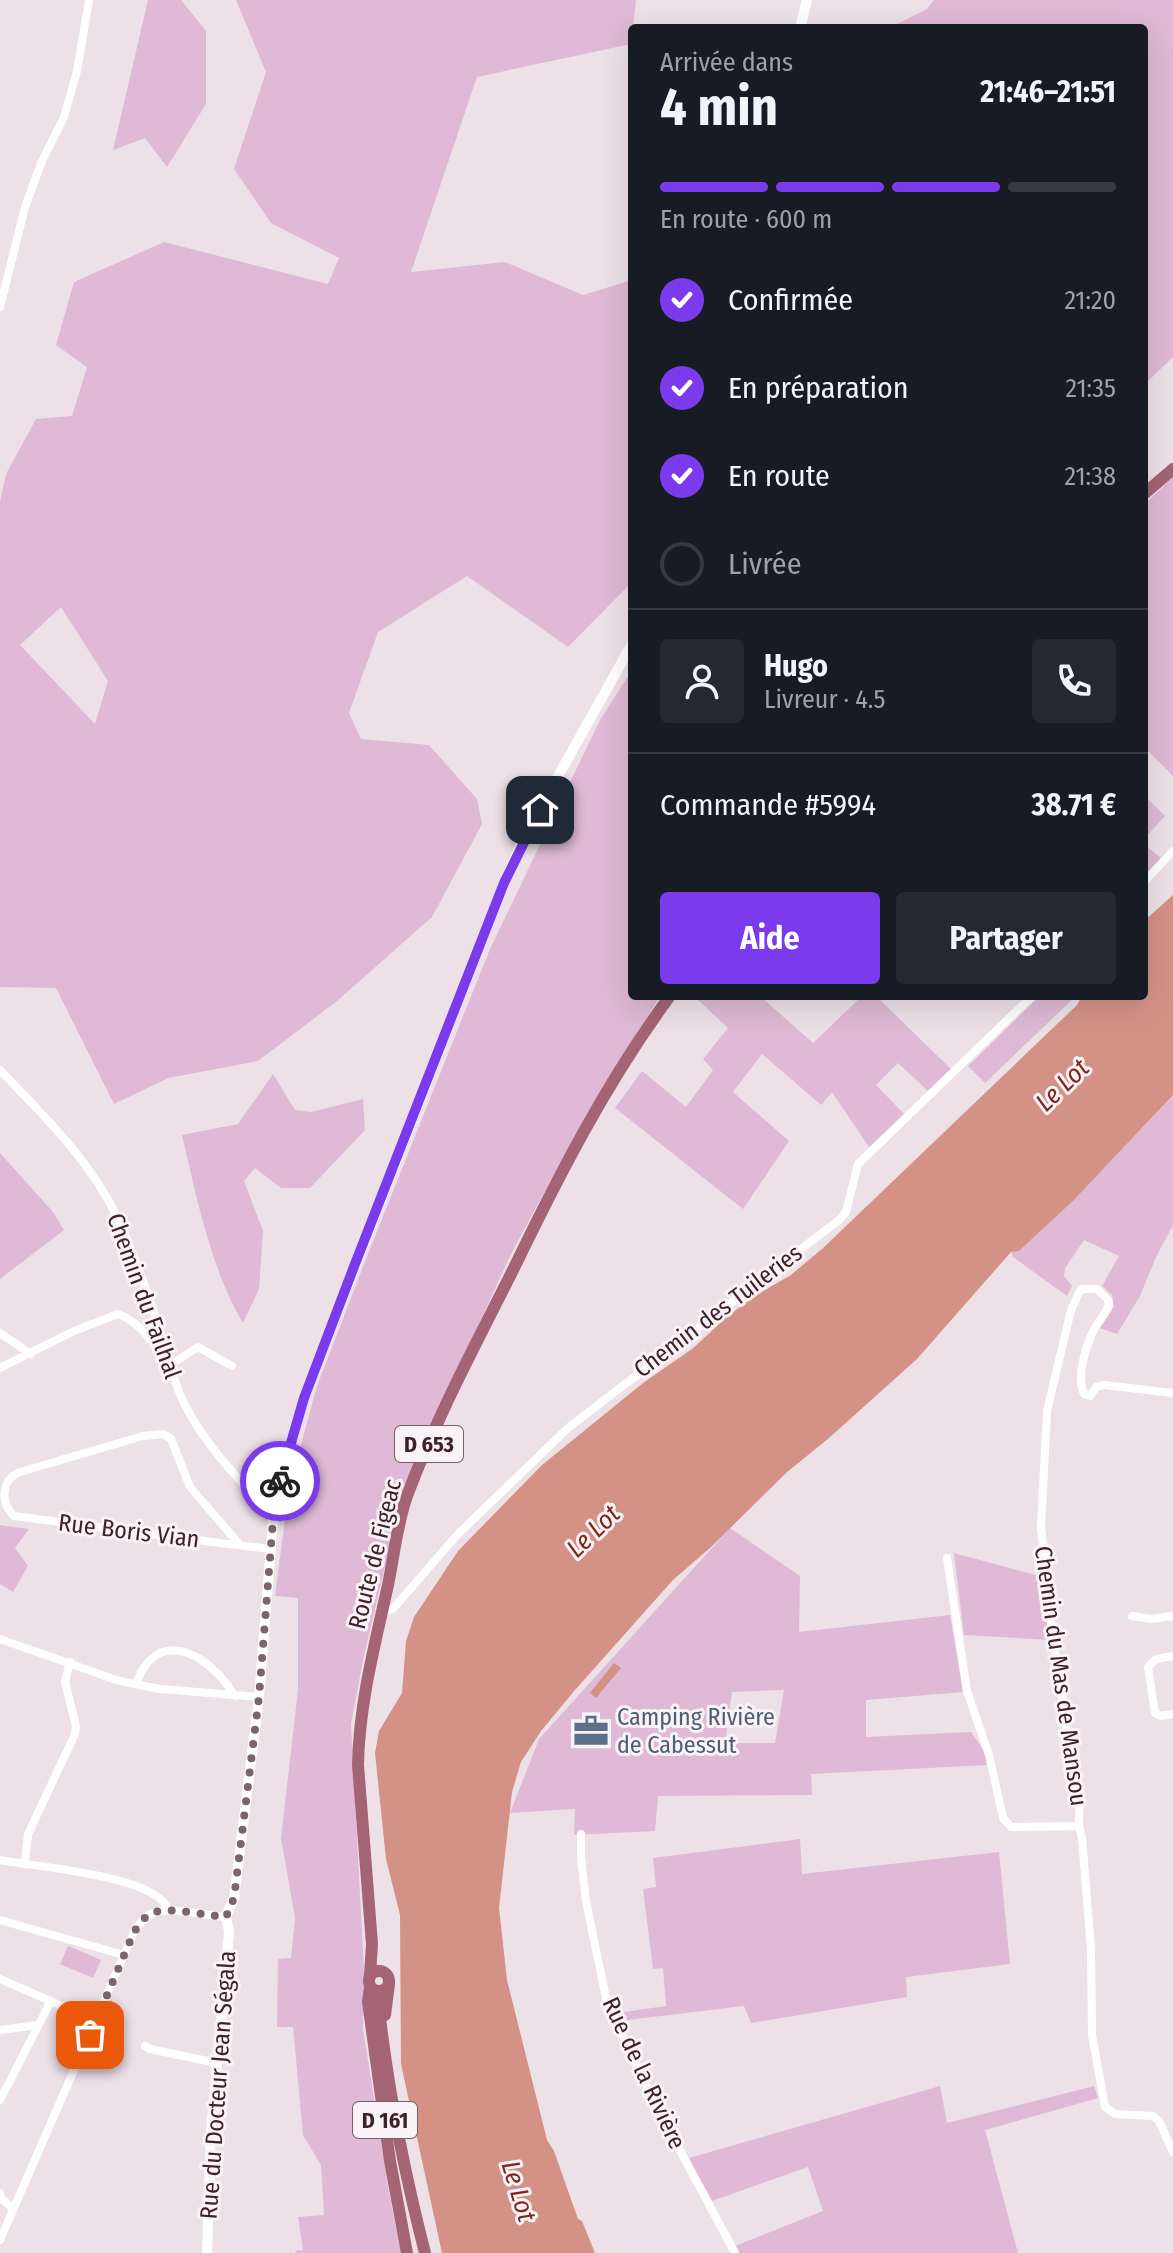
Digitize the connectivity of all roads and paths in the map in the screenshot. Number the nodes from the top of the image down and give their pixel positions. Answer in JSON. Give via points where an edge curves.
{"nodes":[{"id":1,"x":89,"y":0,"type":"edge"},
{"id":2,"x":807,"y":0,"type":"edge"},
{"id":3,"x":801,"y":24,"type":"edge"},
{"id":4,"x":0,"y":307,"type":"edge"},
{"id":5,"x":1172,"y":471,"type":"edge"},
{"id":6,"x":1148,"y":491,"type":"edge"},
{"id":7,"x":628,"y":651,"type":"edge"},
{"id":8,"x":1173,"y":851,"type":"edge"},
{"id":9,"x":1148,"y":878,"type":"edge"},
{"id":10,"x":667,"y":1000,"type":"edge"},
{"id":11,"x":1028,"y":1000,"type":"edge"},
{"id":12,"x":0,"y":1070,"type":"edge"},
{"id":13,"x":0,"y":1333,"type":"edge"},
{"id":14,"x":31,"y":1354,"type":"junction"},
{"id":15,"x":169,"y":1366,"type":"junction"},
{"id":16,"x":232,"y":1366,"type":"dead end"},
{"id":17,"x":0,"y":1368,"type":"edge"},
{"id":18,"x":1173,"y":1393,"type":"edge"},
{"id":19,"x":268,"y":1500,"type":"junction"},
{"id":20,"x":240,"y":1545,"type":"junction"},
{"id":21,"x":271,"y":1549,"type":"junction"},
{"id":22,"x":947,"y":1558,"type":"dead end"},
{"id":23,"x":382,"y":1611,"type":"junction"},
{"id":24,"x":1132,"y":1616,"type":"dead end"},
{"id":25,"x":1173,"y":1616,"type":"edge"},
{"id":26,"x":0,"y":1639,"type":"edge"},
{"id":27,"x":1173,"y":1656,"type":"edge"},
{"id":28,"x":70,"y":1662,"type":"junction"},
{"id":29,"x":136,"y":1684,"type":"junction"},
{"id":30,"x":235,"y":1696,"type":"junction"},
{"id":31,"x":259,"y":1697,"type":"junction"},
{"id":32,"x":1173,"y":1714,"type":"edge"},
{"id":33,"x":1079,"y":1826,"type":"junction"},
{"id":34,"x":581,"y":1834,"type":"dead end"},
{"id":35,"x":0,"y":1860,"type":"edge"},
{"id":36,"x":25,"y":1863,"type":"junction"},
{"id":37,"x":168,"y":1910,"type":"junction"},
{"id":38,"x":226,"y":1917,"type":"junction"},
{"id":39,"x":0,"y":1920,"type":"edge"},
{"id":40,"x":124,"y":1955,"type":"junction"},
{"id":41,"x":0,"y":1979,"type":"edge"},
{"id":42,"x":378,"y":1982,"type":"junction"},
{"id":43,"x":51,"y":2001,"type":"junction"},
{"id":44,"x":96,"y":2021,"type":"junction"},
{"id":45,"x":38,"y":2025,"type":"junction"},
{"id":46,"x":0,"y":2030,"type":"edge"},
{"id":47,"x":145,"y":2046,"type":"dead end"},
{"id":48,"x":217,"y":2063,"type":"junction"},
{"id":49,"x":0,"y":2100,"type":"edge"},
{"id":50,"x":1173,"y":2152,"type":"edge"},
{"id":51,"x":0,"y":2193,"type":"edge"},
{"id":52,"x":13,"y":2209,"type":"junction"},
{"id":53,"x":0,"y":2240,"type":"edge"},
{"id":54,"x":207,"y":2253,"type":"edge"},
{"id":55,"x":407,"y":2253,"type":"edge"},
{"id":56,"x":425,"y":2253,"type":"edge"},
{"id":57,"x":735,"y":2253,"type":"edge"}],
"edges":[{"from":1,"to":4,"type":"street","via":[[64,117],[25,207]]},
{"from":2,"to":3,"type":"street"},
{"from":5,"to":6,"type":"main road"},
{"from":7,"to":19,"type":"street","via":[[525,835],[504,883]]},
{"from":8,"to":9,"type":"street"},
{"from":10,"to":23,"type":"main road","name":"Route de Figeac","number":"D 653","via":[[596,1109],[438,1421],[406,1499]]},
{"from":11,"to":23,"type":"street","name":"Chemin des Tuileries","via":[[858,1164],[846,1212],[839,1220],[568,1428],[457,1535],[393,1609]]},
{"from":12,"to":15,"type":"street","name":"Chemin du Failhal","via":[[85,1163],[116,1216]]},
{"from":13,"to":14,"type":"street"},
{"from":14,"to":15,"type":"street","via":[[118,1314],[148,1337]]},
{"from":14,"to":17,"type":"street"},
{"from":15,"to":16,"type":"street","via":[[198,1347]]},
{"from":15,"to":19,"type":"street","name":"Chemin du Failhal","via":[[185,1406],[225,1466]]},
{"from":18,"to":33,"type":"street","name":"Chemin du Mas de Mansou","via":[[1104,1385],[1090,1396],[1084,1394],[1080,1384],[1088,1347],[1109,1305],[1097,1289],[1081,1289],[1047,1411],[1041,1527],[1069,1745],[1080,1791]]},
{"from":19,"to":21,"type":"street","name":"Rue du Docteur Jean Ségala"},
{"from":20,"to":20,"type":"street","name":"Rue Boris Vian","via":[[14,1516],[7,1511],[4,1484],[10,1476],[164,1434],[171,1439],[190,1487]]},
{"from":20,"to":21,"type":"street","name":"Rue Boris Vian"},
{"from":21,"to":31,"type":"street","name":"Rue du Docteur Jean Ségala"},
{"from":22,"to":33,"type":"street","via":[[967,1691],[1003,1818],[1011,1827]]},
{"from":23,"to":42,"type":"main road","name":"Route de Figeac","number":"D 653","via":[[358,1740]]},
{"from":24,"to":25,"type":"street"},
{"from":26,"to":28,"type":"street"},
{"from":27,"to":32,"type":"street","via":[[1156,1659],[1148,1667],[1155,1713]]},
{"from":28,"to":29,"type":"street"},
{"from":28,"to":36,"type":"street","via":[[65,1682],[75,1734],[28,1834]]},
{"from":29,"to":30,"type":"street"},
{"from":29,"to":30,"type":"street","via":[[157,1652],[180,1651],[206,1663]]},
{"from":30,"to":31,"type":"street"},
{"from":31,"to":38,"type":"street","name":"Rue du Docteur Jean Ségala","via":[[234,1898]]},
{"from":33,"to":50,"type":"street","name":"Chemin du Mas de Mansou","via":[[1089,1914],[1092,2035],[1105,2107],[1115,2114],[1153,2116]]},
{"from":34,"to":57,"type":"street","name":"Rue de la Rivière","via":[[586,1902],[607,2003]]},
{"from":35,"to":36,"type":"street"},
{"from":36,"to":37,"type":"street","via":[[85,1871],[146,1890],[163,1899]]},
{"from":37,"to":38,"type":"street"},
{"from":37,"to":40,"type":"street","via":[[143,1919]]},
{"from":38,"to":48,"type":"street","name":"Rue du Docteur Jean Ségala"},
{"from":39,"to":40,"type":"street"},
{"from":40,"to":44,"type":"street"},
{"from":41,"to":43,"type":"street"},
{"from":42,"to":55,"type":"main road","number":"D 161","via":[[368,2002]]},
{"from":42,"to":56,"type":"main road","number":"D 653","via":[[379,2028],[396,2127]]},
{"from":43,"to":44,"type":"street"},
{"from":43,"to":45,"type":"street"},
{"from":44,"to":52,"type":"street"},
{"from":45,"to":46,"type":"street"},
{"from":45,"to":49,"type":"street"},
{"from":47,"to":48,"type":"street"},
{"from":48,"to":54,"type":"street","name":"Rue du Docteur Jean Ségala"},
{"from":51,"to":52,"type":"street"},
{"from":52,"to":53,"type":"street"}]}
